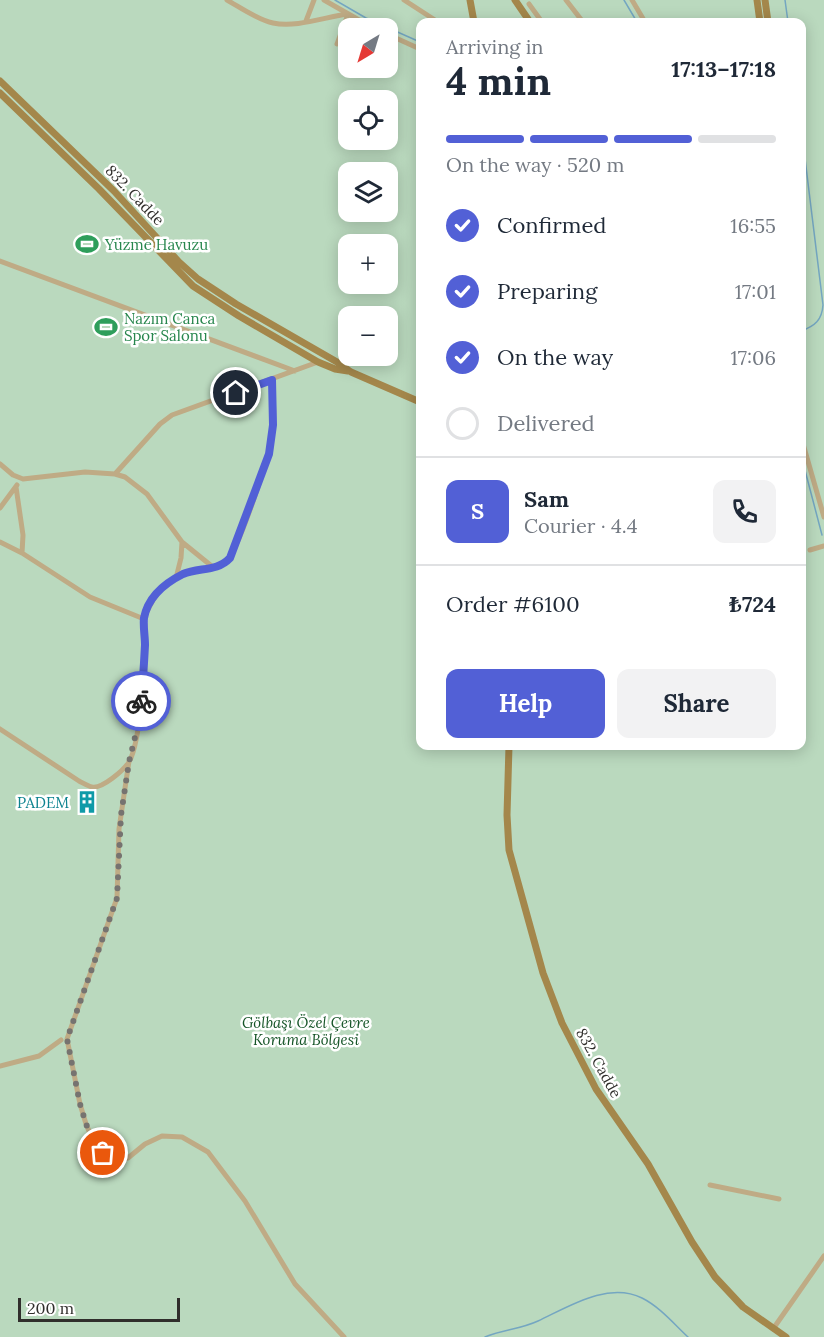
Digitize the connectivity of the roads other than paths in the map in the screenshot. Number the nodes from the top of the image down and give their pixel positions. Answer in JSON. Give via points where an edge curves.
{"nodes":[{"id":1,"x":227,"y":0,"type":"edge"},
{"id":2,"x":314,"y":0,"type":"edge"},
{"id":3,"x":324,"y":0,"type":"edge"},
{"id":4,"x":404,"y":0,"type":"edge"},
{"id":5,"x":470,"y":0,"type":"edge"},
{"id":6,"x":566,"y":0,"type":"edge"},
{"id":7,"x":632,"y":0,"type":"edge"},
{"id":8,"x":757,"y":0,"type":"edge"},
{"id":9,"x":765,"y":0,"type":"edge"},
{"id":10,"x":519,"y":2,"type":"edge"},
{"id":11,"x":529,"y":4,"type":"dead end"},
{"id":12,"x":348,"y":14,"type":"junction"},
{"id":13,"x":356,"y":18,"type":"edge"},
{"id":14,"x":432,"y":18,"type":"edge"},
{"id":15,"x":473,"y":18,"type":"edge"},
{"id":16,"x":528,"y":18,"type":"edge"},
{"id":17,"x":539,"y":18,"type":"edge"},
{"id":18,"x":580,"y":18,"type":"edge"},
{"id":19,"x":643,"y":18,"type":"edge"},
{"id":20,"x":759,"y":18,"type":"edge"},
{"id":21,"x":767,"y":18,"type":"edge"},
{"id":22,"x":306,"y":21,"type":"junction"},
{"id":23,"x":398,"y":38,"type":"edge"},
{"id":24,"x":337,"y":44,"type":"dead end"},
{"id":25,"x":416,"y":47,"type":"edge"},
{"id":26,"x":0,"y":81,"type":"edge"},
{"id":27,"x":0,"y":93,"type":"edge"},
{"id":28,"x":133,"y":212,"type":"junction"},
{"id":29,"x":127,"y":218,"type":"junction"},
{"id":30,"x":0,"y":261,"type":"edge"},
{"id":31,"x":318,"y":362,"type":"junction"},
{"id":32,"x":295,"y":371,"type":"junction"},
{"id":33,"x":351,"y":372,"type":"junction"},
{"id":34,"x":272,"y":380,"type":"junction"},
{"id":35,"x":416,"y":400,"type":"edge"},
{"id":36,"x":806,"y":454,"type":"edge"},
{"id":37,"x":0,"y":464,"type":"edge"},
{"id":38,"x":115,"y":474,"type":"junction"},
{"id":39,"x":20,"y":478,"type":"junction"},
{"id":40,"x":16,"y":487,"type":"junction"},
{"id":41,"x":0,"y":508,"type":"edge"},
{"id":42,"x":824,"y":517,"type":"edge"},
{"id":43,"x":0,"y":542,"type":"edge"},
{"id":44,"x":182,"y":542,"type":"junction"},
{"id":45,"x":824,"y":546,"type":"edge"},
{"id":46,"x":810,"y":550,"type":"dead end"},
{"id":47,"x":22,"y":553,"type":"junction"},
{"id":48,"x":214,"y":568,"type":"junction"},
{"id":49,"x":176,"y":578,"type":"junction"},
{"id":50,"x":144,"y":619,"type":"junction"},
{"id":51,"x":0,"y":729,"type":"edge"},
{"id":52,"x":509,"y":750,"type":"edge"},
{"id":53,"x":129,"y":762,"type":"junction"},
{"id":54,"x":61,"y":1040,"type":"dead end"},
{"id":55,"x":0,"y":1066,"type":"edge"},
{"id":56,"x":710,"y":1185,"type":"dead end"},
{"id":57,"x":779,"y":1199,"type":"dead end"},
{"id":58,"x":824,"y":1257,"type":"edge"},
{"id":59,"x":773,"y":1329,"type":"junction"},
{"id":60,"x":345,"y":1337,"type":"edge"},
{"id":61,"x":786,"y":1337,"type":"edge"}],
"edges":[{"from":1,"to":22,"type":"street","via":[[271,23]]},
{"from":2,"to":22,"type":"street"},
{"from":3,"to":12,"type":"street"},
{"from":4,"to":14,"type":"street"},
{"from":5,"to":15,"type":"street"},
{"from":6,"to":18,"type":"street"},
{"from":7,"to":19,"type":"street"},
{"from":8,"to":20,"type":"street"},
{"from":9,"to":21,"type":"street"},
{"from":10,"to":16,"type":"street"},
{"from":11,"to":17,"type":"street"},
{"from":12,"to":13,"type":"street"},
{"from":12,"to":22,"type":"street"},
{"from":12,"to":24,"type":"street"},
{"from":23,"to":25,"type":"street"},
{"from":26,"to":28,"type":"street","name":"832. Cadde"},
{"from":27,"to":29,"type":"street","name":"832. Cadde"},
{"from":28,"to":29,"type":"street"},
{"from":28,"to":33,"type":"street","name":"832. Cadde","via":[[208,287]]},
{"from":29,"to":31,"type":"street","name":"832. Cadde","via":[[201,292]]},
{"from":30,"to":32,"type":"street"},
{"from":31,"to":32,"type":"street"},
{"from":31,"to":33,"type":"street","name":"832. Cadde"},
{"from":32,"to":34,"type":"street"},
{"from":33,"to":35,"type":"street","name":"832. Cadde"},
{"from":34,"to":38,"type":"street","via":[[172,415]]},
{"from":34,"to":48,"type":"street","via":[[269,454],[235,548],[226,562]]},
{"from":36,"to":42,"type":"street"},
{"from":37,"to":39,"type":"street"},
{"from":38,"to":39,"type":"street","via":[[74,472]]},
{"from":38,"to":44,"type":"street","via":[[147,494]]},
{"from":39,"to":40,"type":"street"},
{"from":40,"to":41,"type":"street"},
{"from":40,"to":47,"type":"street"},
{"from":43,"to":47,"type":"street"},
{"from":44,"to":48,"type":"street"},
{"from":44,"to":49,"type":"street"},
{"from":45,"to":46,"type":"street"},
{"from":47,"to":50,"type":"street","via":[[90,597]]},
{"from":48,"to":49,"type":"street"},
{"from":49,"to":50,"type":"street","via":[[159,590]]},
{"from":50,"to":53,"type":"street","via":[[143,680]]},
{"from":51,"to":53,"type":"street","via":[[92,787],[104,784]]},
{"from":52,"to":59,"type":"street","name":"832. Cadde","via":[[509,850],[559,1017],[596,1089],[648,1164],[702,1258],[736,1302]]},
{"from":53,"to":60,"type":"street","via":[[119,828],[117,898],[67,1039],[86,1124],[95,1145],[115,1160],[128,1158],[162,1136],[182,1137],[208,1152],[245,1201],[295,1284]]},
{"from":54,"to":55,"type":"street","via":[[39,1056]]},
{"from":56,"to":57,"type":"street"},
{"from":58,"to":59,"type":"street"},
{"from":59,"to":61,"type":"street","name":"832. Cadde"}]}
